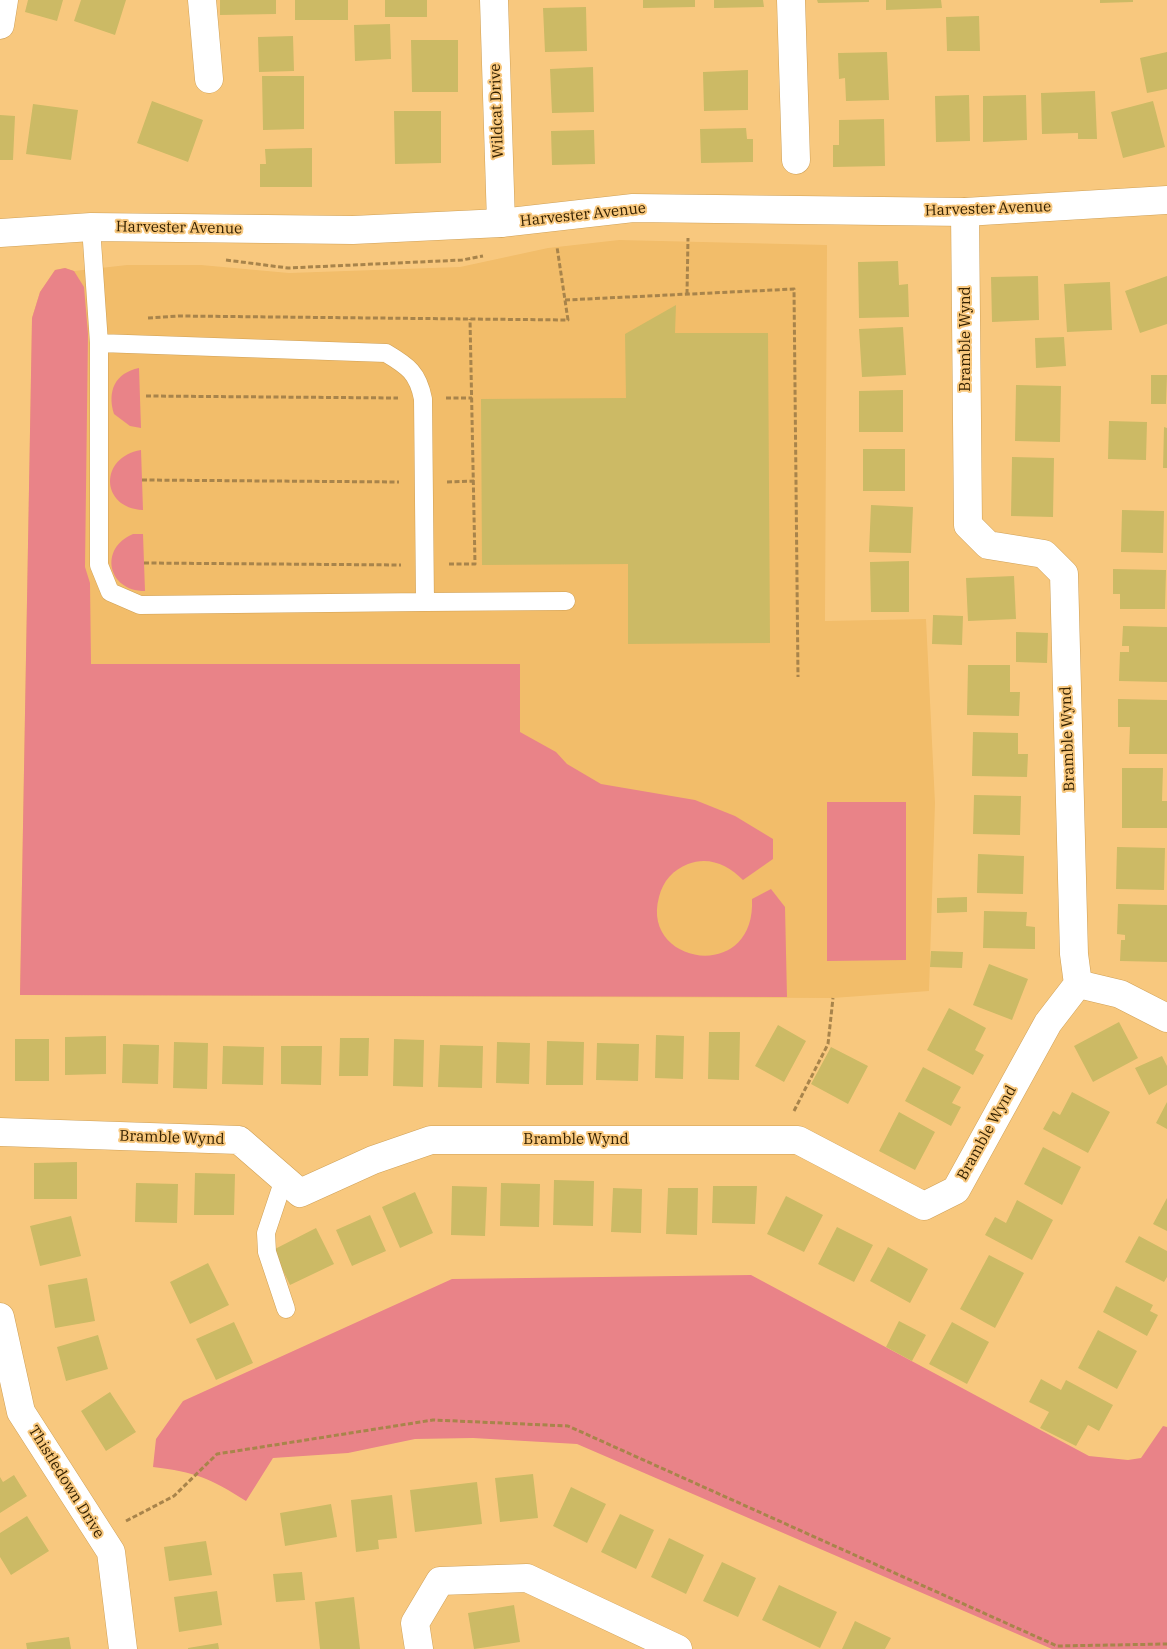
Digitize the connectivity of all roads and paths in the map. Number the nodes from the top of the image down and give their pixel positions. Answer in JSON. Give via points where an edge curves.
{"nodes":[{"id":1,"x":4,"y":0,"type":"edge"},
{"id":2,"x":202,"y":0,"type":"edge"},
{"id":3,"x":494,"y":0,"type":"edge"},
{"id":4,"x":791,"y":0,"type":"edge"},
{"id":5,"x":0,"y":24,"type":"edge"},
{"id":6,"x":209,"y":79,"type":"dead end"},
{"id":7,"x":796,"y":160,"type":"dead end"},
{"id":8,"x":1167,"y":200,"type":"edge"},
{"id":9,"x":965,"y":212,"type":"junction"},
{"id":10,"x":500,"y":223,"type":"junction"},
{"id":11,"x":91,"y":226,"type":"junction"},
{"id":12,"x":0,"y":233,"type":"edge"},
{"id":13,"x":688,"y":235,"type":"dead end"},
{"id":14,"x":556,"y":241,"type":"dead end"},
{"id":15,"x":490,"y":254,"type":"dead end"},
{"id":16,"x":224,"y":260,"type":"dead end"},
{"id":17,"x":687,"y":294,"type":"junction"},
{"id":18,"x":565,"y":300,"type":"junction"},
{"id":19,"x":141,"y":318,"type":"dead end"},
{"id":20,"x":470,"y":318,"type":"junction"},
{"id":21,"x":99,"y":343,"type":"junction"},
{"id":22,"x":146,"y":396,"type":"dead end"},
{"id":23,"x":423,"y":398,"type":"junction"},
{"id":24,"x":472,"y":398,"type":"junction"},
{"id":25,"x":142,"y":480,"type":"dead end"},
{"id":26,"x":474,"y":481,"type":"junction"},
{"id":27,"x":425,"y":482,"type":"junction"},
{"id":28,"x":144,"y":563,"type":"dead end"},
{"id":29,"x":425,"y":565,"type":"junction"},
{"id":30,"x":566,"y":601,"type":"dead end"},
{"id":31,"x":426,"y":602,"type":"junction"},
{"id":32,"x":798,"y":678,"type":"dead end"},
{"id":33,"x":1078,"y":984,"type":"junction"},
{"id":34,"x":832,"y":998,"type":"dead end"},
{"id":35,"x":1167,"y":1018,"type":"edge"},
{"id":36,"x":0,"y":1132,"type":"edge"},
{"id":37,"x":779,"y":1139,"type":"junction"},
{"id":38,"x":284,"y":1179,"type":"junction"},
{"id":39,"x":286,"y":1309,"type":"dead end"},
{"id":40,"x":0,"y":1317,"type":"edge"},
{"id":41,"x":99,"y":1534,"type":"junction"},
{"id":42,"x":1167,"y":1644,"type":"edge"},
{"id":43,"x":123,"y":1649,"type":"edge"},
{"id":44,"x":419,"y":1649,"type":"edge"},
{"id":45,"x":678,"y":1649,"type":"edge"}],
"edges":[{"from":1,"to":5,"type":"street"},
{"from":2,"to":6,"type":"street"},
{"from":3,"to":10,"type":"street","name":"Wildcat Drive"},
{"from":4,"to":7,"type":"street"},
{"from":8,"to":9,"type":"street","name":"Harvester Avenue"},
{"from":9,"to":10,"type":"street","name":"Harvester Avenue","via":[[633,208]]},
{"from":9,"to":33,"type":"street","name":"Bramble Wynd","via":[[968,525],[988,545],[1044,554],[1064,574],[1074,954]]},
{"from":10,"to":11,"type":"street","name":"Harvester Avenue","via":[[353,230]]},
{"from":11,"to":12,"type":"street","name":"Harvester Avenue"},
{"from":11,"to":21,"type":"lane"},
{"from":13,"to":17,"type":"path"},
{"from":14,"to":18,"type":"path"},
{"from":15,"to":16,"type":"path","via":[[462,260],[288,268]]},
{"from":17,"to":18,"type":"path"},
{"from":17,"to":32,"type":"path","via":[[794,289]]},
{"from":18,"to":20,"type":"path","via":[[568,320]]},
{"from":19,"to":20,"type":"path"},
{"from":20,"to":24,"type":"path"},
{"from":21,"to":23,"type":"lane","via":[[386,354],[406,365],[420,382]]},
{"from":21,"to":31,"type":"lane","via":[[99,565],[110,592],[140,604]]},
{"from":22,"to":23,"type":"path"},
{"from":23,"to":24,"type":"path"},
{"from":23,"to":27,"type":"lane"},
{"from":24,"to":26,"type":"path"},
{"from":25,"to":27,"type":"path"},
{"from":26,"to":27,"type":"path"},
{"from":26,"to":29,"type":"path","via":[[475,564]]},
{"from":27,"to":29,"type":"lane"},
{"from":28,"to":29,"type":"path"},
{"from":29,"to":31,"type":"lane"},
{"from":30,"to":31,"type":"lane"},
{"from":33,"to":35,"type":"street","via":[[1120,994]]},
{"from":33,"to":37,"type":"street","name":"Bramble Wynd","via":[[1048,1023],[956,1190],[924,1206],[798,1140]]},
{"from":34,"to":37,"type":"path","via":[[828,1044]]},
{"from":36,"to":38,"type":"street","name":"Bramble Wynd","via":[[239,1140]]},
{"from":37,"to":38,"type":"street","name":"Bramble Wynd","via":[[431,1140],[373,1160],[300,1193]]},
{"from":38,"to":39,"type":"lane","via":[[266,1233],[267,1252]]},
{"from":40,"to":41,"type":"street","name":"Thistledown Drive","via":[[21,1412]]},
{"from":41,"to":42,"type":"path","via":[[174,1496],[217,1454],[433,1420],[568,1426],[1057,1646]]},
{"from":41,"to":43,"type":"street","name":"Thistledown Drive","via":[[111,1552]]},
{"from":44,"to":45,"type":"street","via":[[415,1624],[440,1580],[527,1578]]}]}
